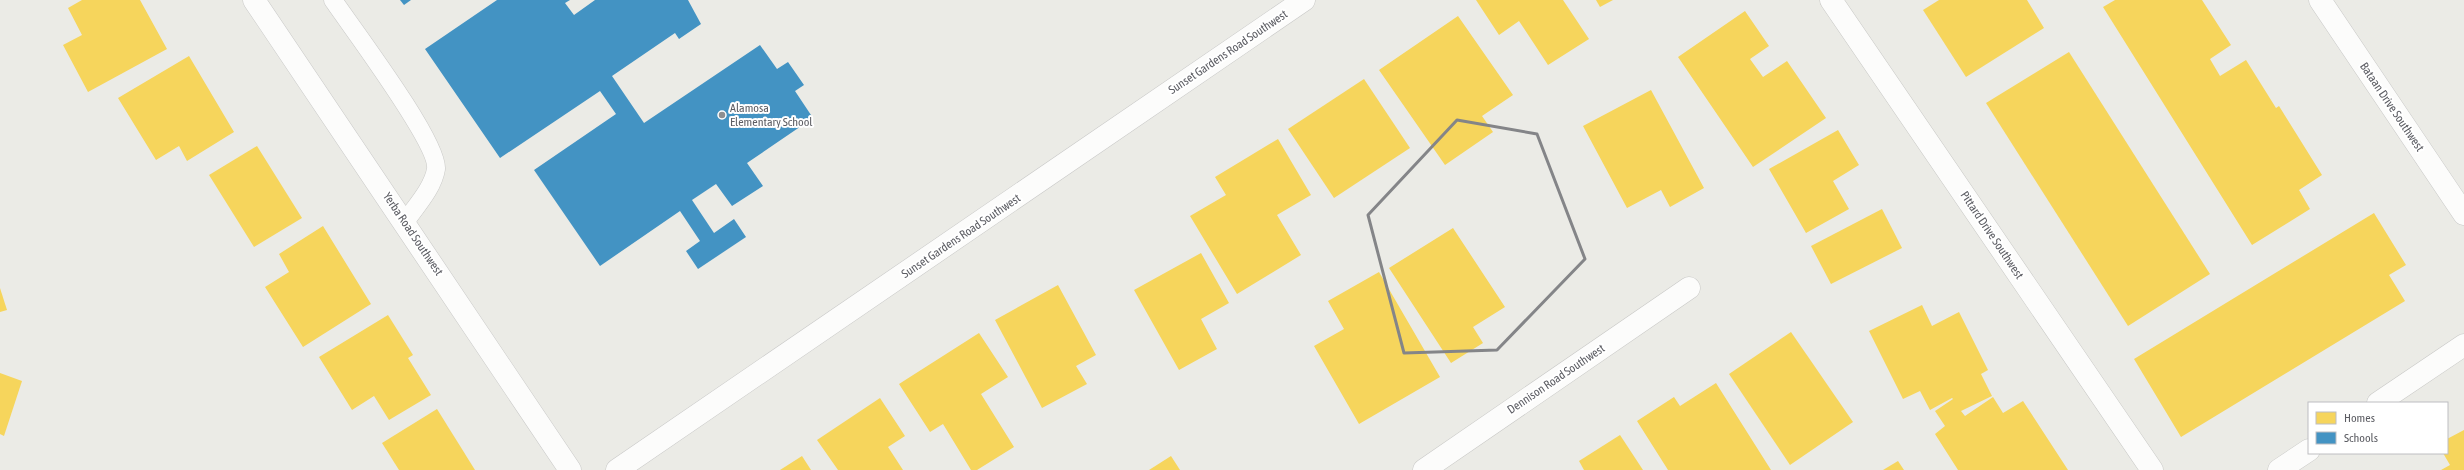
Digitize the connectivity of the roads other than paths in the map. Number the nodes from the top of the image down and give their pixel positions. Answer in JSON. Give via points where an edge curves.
{"nodes":[{"id":1,"x":254,"y":0,"type":"edge"},
{"id":2,"x":333,"y":0,"type":"edge"},
{"id":3,"x":1304,"y":0,"type":"edge"},
{"id":4,"x":1831,"y":0,"type":"edge"},
{"id":5,"x":2320,"y":0,"type":"edge"},
{"id":6,"x":2464,"y":214,"type":"edge"},
{"id":7,"x":405,"y":222,"type":"junction"},
{"id":8,"x":1689,"y":288,"type":"dead end"},
{"id":9,"x":2464,"y":345,"type":"edge"},
{"id":10,"x":2379,"y":402,"type":"edge"},
{"id":11,"x":2308,"y":451,"type":"edge"},
{"id":12,"x":570,"y":470,"type":"edge"},
{"id":13,"x":617,"y":470,"type":"edge"},
{"id":14,"x":1424,"y":470,"type":"edge"},
{"id":15,"x":2152,"y":470,"type":"edge"},
{"id":16,"x":2279,"y":470,"type":"edge"}],
"edges":[{"from":1,"to":7,"type":"street","name":"Yerba Road Southwest"},
{"from":2,"to":7,"type":"lane","via":[[420,129],[433,153],[436,169],[428,190]]},
{"from":3,"to":13,"type":"street","name":"Sunset Gardens Road Southwest"},
{"from":4,"to":15,"type":"street","name":"Pittard Drive Southwest"},
{"from":5,"to":6,"type":"street","name":"Bataan Drive Southwest"},
{"from":7,"to":12,"type":"street","name":"Yerba Road Southwest"},
{"from":8,"to":14,"type":"street","name":"Dennison Road Southwest"},
{"from":9,"to":10,"type":"street"},
{"from":11,"to":16,"type":"street"}]}
